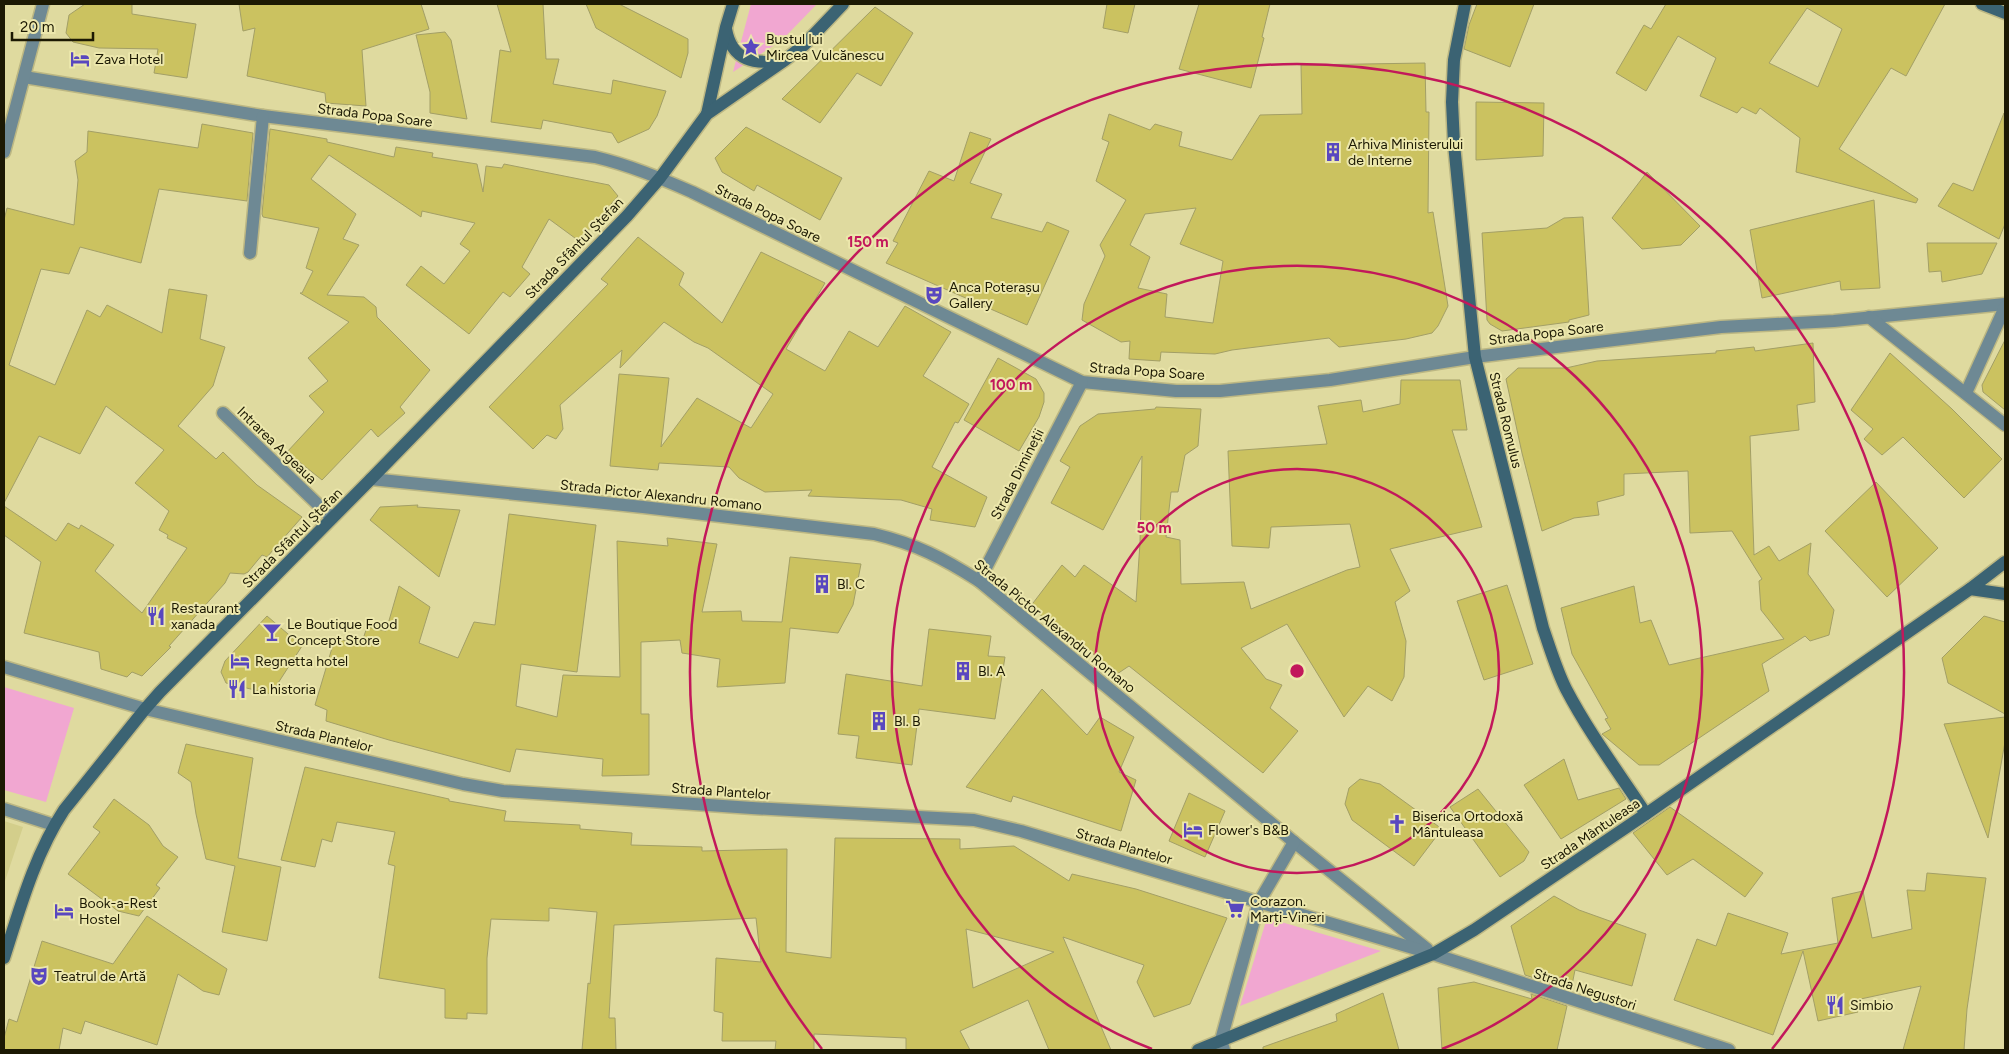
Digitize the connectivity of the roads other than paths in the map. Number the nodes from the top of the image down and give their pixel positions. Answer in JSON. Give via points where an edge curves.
{"nodes":[{"id":1,"x":43,"y":4,"type":"edge"},
{"id":2,"x":733,"y":4,"type":"edge"},
{"id":3,"x":843,"y":4,"type":"edge"},
{"id":4,"x":1465,"y":4,"type":"edge"},
{"id":5,"x":1982,"y":4,"type":"edge"},
{"id":6,"x":2005,"y":14,"type":"edge"},
{"id":7,"x":726,"y":27,"type":"junction"},
{"id":8,"x":785,"y":60,"type":"junction"},
{"id":9,"x":24,"y":77,"type":"junction"},
{"id":10,"x":707,"y":114,"type":"junction"},
{"id":11,"x":262,"y":116,"type":"junction"},
{"id":12,"x":4,"y":152,"type":"edge"},
{"id":13,"x":660,"y":178,"type":"junction"},
{"id":14,"x":250,"y":253,"type":"dead end"},
{"id":15,"x":2005,"y":305,"type":"edge"},
{"id":16,"x":1869,"y":317,"type":"junction"},
{"id":17,"x":1474,"y":357,"type":"junction"},
{"id":18,"x":1082,"y":382,"type":"junction"},
{"id":19,"x":1966,"y":393,"type":"junction"},
{"id":20,"x":223,"y":414,"type":"dead end"},
{"id":21,"x":2005,"y":425,"type":"edge"},
{"id":22,"x":371,"y":480,"type":"junction"},
{"id":23,"x":332,"y":518,"type":"junction"},
{"id":24,"x":2005,"y":562,"type":"edge"},
{"id":25,"x":979,"y":580,"type":"junction"},
{"id":26,"x":1970,"y":589,"type":"junction"},
{"id":27,"x":2005,"y":594,"type":"edge"},
{"id":28,"x":4,"y":666,"type":"edge"},
{"id":29,"x":144,"y":709,"type":"junction"},
{"id":30,"x":4,"y":809,"type":"edge"},
{"id":31,"x":1646,"y":814,"type":"junction"},
{"id":32,"x":54,"y":825,"type":"junction"},
{"id":33,"x":1294,"y":842,"type":"junction"},
{"id":34,"x":1259,"y":902,"type":"junction"},
{"id":35,"x":1433,"y":954,"type":"junction"},
{"id":36,"x":4,"y":958,"type":"edge"},
{"id":37,"x":1222,"y":1045,"type":"edge"},
{"id":38,"x":1198,"y":1050,"type":"edge"},
{"id":39,"x":1729,"y":1050,"type":"edge"}],
"edges":[{"from":1,"to":9,"type":"street"},
{"from":2,"to":7,"type":"street"},
{"from":3,"to":8,"type":"street"},
{"from":4,"to":17,"type":"street","name":"Strada Romulus","via":[[1454,60],[1452,102]]},
{"from":5,"to":6,"type":"street"},
{"from":7,"to":8,"type":"street","via":[[728,41],[746,60],[764,63]]},
{"from":7,"to":10,"type":"street"},
{"from":8,"to":10,"type":"street"},
{"from":9,"to":11,"type":"street","name":"Strada Popa Soare"},
{"from":9,"to":12,"type":"street"},
{"from":10,"to":13,"type":"street","name":"Strada Sfântul Ștefan"},
{"from":11,"to":13,"type":"street","name":"Strada Popa Soare","via":[[595,157],[633,166]]},
{"from":11,"to":14,"type":"street"},
{"from":13,"to":18,"type":"street","name":"Strada Popa Soare"},
{"from":13,"to":22,"type":"street","name":"Strada Sfântul Ștefan"},
{"from":15,"to":16,"type":"street","name":"Strada Popa Soare"},
{"from":15,"to":19,"type":"street","name":"Strada Popa Soare"},
{"from":16,"to":17,"type":"street","name":"Strada Popa Soare","via":[[1721,327]]},
{"from":16,"to":19,"type":"street"},
{"from":17,"to":18,"type":"street","name":"Strada Popa Soare","via":[[1330,380],[1220,390],[1151,389]]},
{"from":17,"to":31,"type":"street","name":"Strada Romulus","via":[[1554,660],[1588,728]]},
{"from":18,"to":25,"type":"street","name":"Strada Dimineții"},
{"from":19,"to":21,"type":"street"},
{"from":20,"to":23,"type":"street","name":"Intrarea Argeaua"},
{"from":22,"to":23,"type":"street","name":"Strada Sfântul Ștefan"},
{"from":22,"to":25,"type":"street","name":"Strada Pictor Alexandru Romano","via":[[874,534],[929,552]]},
{"from":23,"to":29,"type":"street","name":"Strada Sfântul Ștefan"},
{"from":24,"to":26,"type":"street","name":"Strada Mântuleasa"},
{"from":25,"to":33,"type":"street","name":"Strada Pictor Alexandru Romano"},
{"from":26,"to":27,"type":"street"},
{"from":26,"to":31,"type":"street","name":"Strada Mântuleasa"},
{"from":28,"to":29,"type":"street","name":"Strada Plantelor"},
{"from":29,"to":32,"type":"street","name":"Strada Sfântul Ștefan"},
{"from":29,"to":34,"type":"street","name":"Strada Plantelor","via":[[503,791],[974,820]]},
{"from":30,"to":32,"type":"street"},
{"from":31,"to":35,"type":"street","name":"Strada Mântuleasa"},
{"from":32,"to":36,"type":"street","name":"Strada Sfântul Ștefan"},
{"from":33,"to":34,"type":"street"},
{"from":33,"to":35,"type":"street","name":"Strada Pictor Alexandru Romano"},
{"from":34,"to":35,"type":"street","name":"Strada Plantelor"},
{"from":34,"to":37,"type":"street"},
{"from":35,"to":37,"type":"street","name":"Strada Mântuleasa"},
{"from":35,"to":39,"type":"street","name":"Strada Negustori"},
{"from":37,"to":38,"type":"street","name":"Strada Mântuleasa"}]}
